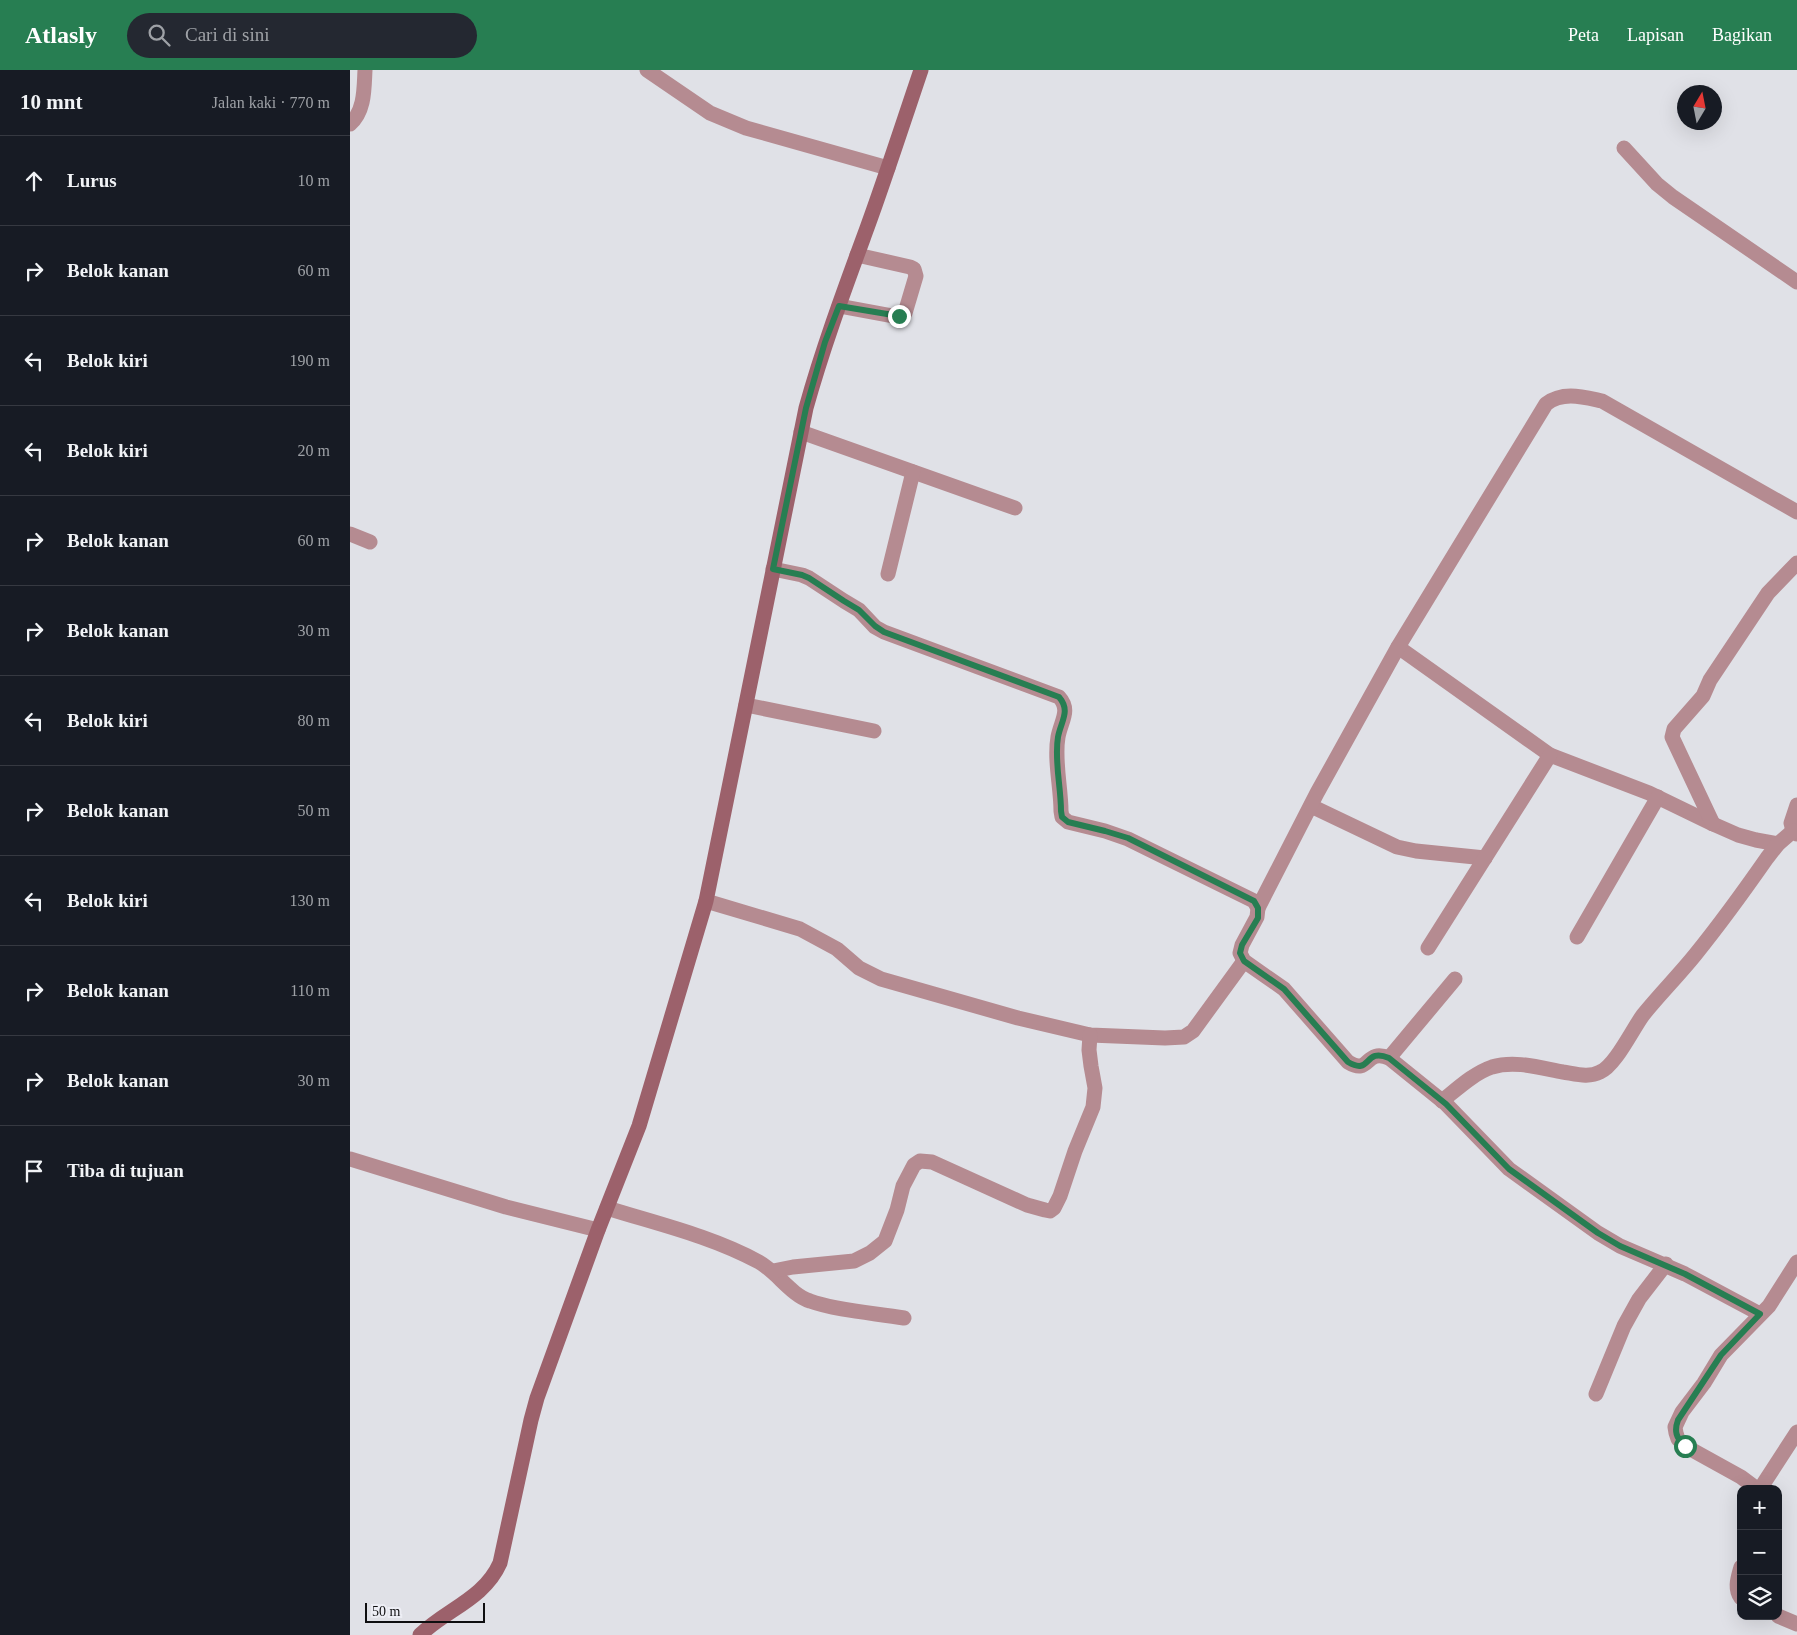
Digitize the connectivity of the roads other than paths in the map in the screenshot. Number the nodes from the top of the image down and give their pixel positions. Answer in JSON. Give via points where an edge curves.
{"nodes":[{"id":1,"x":366,"y":70,"type":"edge"},
{"id":2,"x":646,"y":70,"type":"edge"},
{"id":3,"x":920,"y":70,"type":"edge"},
{"id":4,"x":350,"y":124,"type":"edge"},
{"id":5,"x":1624,"y":148,"type":"dead end"},
{"id":6,"x":888,"y":168,"type":"junction"},
{"id":7,"x":857,"y":255,"type":"junction"},
{"id":8,"x":1797,"y":282,"type":"edge"},
{"id":9,"x":839,"y":306,"type":"junction"},
{"id":10,"x":801,"y":432,"type":"junction"},
{"id":11,"x":913,"y":472,"type":"junction"},
{"id":12,"x":1015,"y":508,"type":"dead end"},
{"id":13,"x":1797,"y":512,"type":"edge"},
{"id":14,"x":350,"y":534,"type":"edge"},
{"id":15,"x":370,"y":542,"type":"dead end"},
{"id":16,"x":1797,"y":564,"type":"edge"},
{"id":17,"x":773,"y":569,"type":"junction"},
{"id":18,"x":888,"y":574,"type":"dead end"},
{"id":19,"x":1398,"y":647,"type":"junction"},
{"id":20,"x":746,"y":705,"type":"junction"},
{"id":21,"x":874,"y":731,"type":"dead end"},
{"id":22,"x":1550,"y":755,"type":"junction"},
{"id":23,"x":1658,"y":797,"type":"junction"},
{"id":24,"x":1797,"y":805,"type":"edge"},
{"id":25,"x":1311,"y":806,"type":"junction"},
{"id":26,"x":1713,"y":824,"type":"junction"},
{"id":27,"x":1795,"y":832,"type":"edge"},
{"id":28,"x":1778,"y":844,"type":"junction"},
{"id":29,"x":1485,"y":858,"type":"junction"},
{"id":30,"x":706,"y":901,"type":"junction"},
{"id":31,"x":1258,"y":908,"type":"junction"},
{"id":32,"x":1577,"y":937,"type":"dead end"},
{"id":33,"x":1428,"y":948,"type":"dead end"},
{"id":34,"x":1244,"y":961,"type":"junction"},
{"id":35,"x":1455,"y":980,"type":"dead end"},
{"id":36,"x":1090,"y":1035,"type":"junction"},
{"id":37,"x":1389,"y":1058,"type":"junction"},
{"id":38,"x":1442,"y":1101,"type":"junction"},
{"id":39,"x":350,"y":1159,"type":"edge"},
{"id":40,"x":607,"y":1208,"type":"junction"},
{"id":41,"x":598,"y":1230,"type":"junction"},
{"id":42,"x":1797,"y":1262,"type":"edge"},
{"id":43,"x":1666,"y":1264,"type":"junction"},
{"id":44,"x":773,"y":1271,"type":"junction"},
{"id":45,"x":1760,"y":1314,"type":"junction"},
{"id":46,"x":904,"y":1318,"type":"dead end"},
{"id":47,"x":1596,"y":1394,"type":"dead end"},
{"id":48,"x":1797,"y":1432,"type":"edge"},
{"id":49,"x":1753,"y":1485,"type":"edge"},
{"id":50,"x":1762,"y":1485,"type":"edge"},
{"id":51,"x":1737,"y":1579,"type":"edge"},
{"id":52,"x":1737,"y":1592,"type":"edge"},
{"id":53,"x":1782,"y":1618,"type":"edge"},
{"id":54,"x":1797,"y":1624,"type":"edge"},
{"id":55,"x":420,"y":1635,"type":"edge"}],
"edges":[{"from":1,"to":4,"type":"street","via":[[361,106],[358,116]]},
{"from":2,"to":6,"type":"street","via":[[726,121]]},
{"from":3,"to":6,"type":"street"},
{"from":5,"to":8,"type":"street","via":[[1673,197]]},
{"from":6,"to":7,"type":"street"},
{"from":7,"to":9,"type":"street"},
{"from":7,"to":9,"type":"street","via":[[914,269],[916,276],[905,313],[893,316]]},
{"from":9,"to":10,"type":"street","via":[[816,372]]},
{"from":10,"to":11,"type":"street"},
{"from":10,"to":17,"type":"street"},
{"from":11,"to":12,"type":"street"},
{"from":11,"to":18,"type":"street"},
{"from":13,"to":19,"type":"street","via":[[1602,401],[1568,396],[1554,398],[1546,404]]},
{"from":14,"to":15,"type":"street"},
{"from":16,"to":26,"type":"street","via":[[1768,593],[1710,680],[1703,696],[1674,729],[1672,737]]},
{"from":17,"to":20,"type":"street"},
{"from":17,"to":31,"type":"street","via":[[809,578],[859,610],[884,632],[1059,697],[1066,711],[1058,738],[1062,817],[1068,822],[1128,838],[1243,895],[1254,901]]},
{"from":19,"to":22,"type":"street"},
{"from":19,"to":25,"type":"street"},
{"from":20,"to":21,"type":"street"},
{"from":20,"to":30,"type":"street"},
{"from":22,"to":23,"type":"street"},
{"from":22,"to":29,"type":"street"},
{"from":23,"to":26,"type":"street"},
{"from":23,"to":32,"type":"street"},
{"from":24,"to":27,"type":"street","via":[[1791,823]]},
{"from":25,"to":29,"type":"street","via":[[1397,846]]},
{"from":25,"to":31,"type":"street"},
{"from":26,"to":28,"type":"street","via":[[1756,840]]},
{"from":27,"to":28,"type":"street"},
{"from":28,"to":38,"type":"street","via":[[1694,956],[1642,1016],[1610,1066],[1592,1076],[1515,1064],[1502,1065],[1481,1073]]},
{"from":29,"to":33,"type":"street"},
{"from":30,"to":36,"type":"street","via":[[800,929],[837,949],[859,968],[880,980]]},
{"from":30,"to":40,"type":"street","via":[[647,1103]]},
{"from":31,"to":34,"type":"street","via":[[1258,918],[1242,945],[1240,953]]},
{"from":34,"to":36,"type":"street","via":[[1193,1031],[1184,1037]]},
{"from":34,"to":37,"type":"street","via":[[1284,989],[1348,1062],[1362,1067],[1374,1056]]},
{"from":35,"to":37,"type":"street"},
{"from":36,"to":44,"type":"street","via":[[1095,1088],[1093,1107],[1060,1196],[1050,1211],[1027,1205],[932,1162],[920,1161],[914,1165],[903,1186],[885,1241],[870,1253],[854,1261]]},
{"from":37,"to":38,"type":"street"},
{"from":38,"to":43,"type":"street","via":[[1521,1178],[1608,1239]]},
{"from":39,"to":41,"type":"street","via":[[506,1207]]},
{"from":40,"to":41,"type":"street"},
{"from":40,"to":44,"type":"street","via":[[716,1242]]},
{"from":41,"to":55,"type":"street","via":[[531,1420],[500,1563],[480,1592],[431,1624]]},
{"from":42,"to":45,"type":"street","via":[[1769,1306]]},
{"from":43,"to":45,"type":"street"},
{"from":43,"to":47,"type":"street","via":[[1638,1299]]},
{"from":44,"to":46,"type":"street","via":[[808,1301]]},
{"from":45,"to":49,"type":"street","via":[[1721,1355],[1675,1427],[1678,1439],[1685,1446]]},
{"from":48,"to":50,"type":"street"},
{"from":51,"to":52,"type":"street"},
{"from":53,"to":54,"type":"street"}]}
